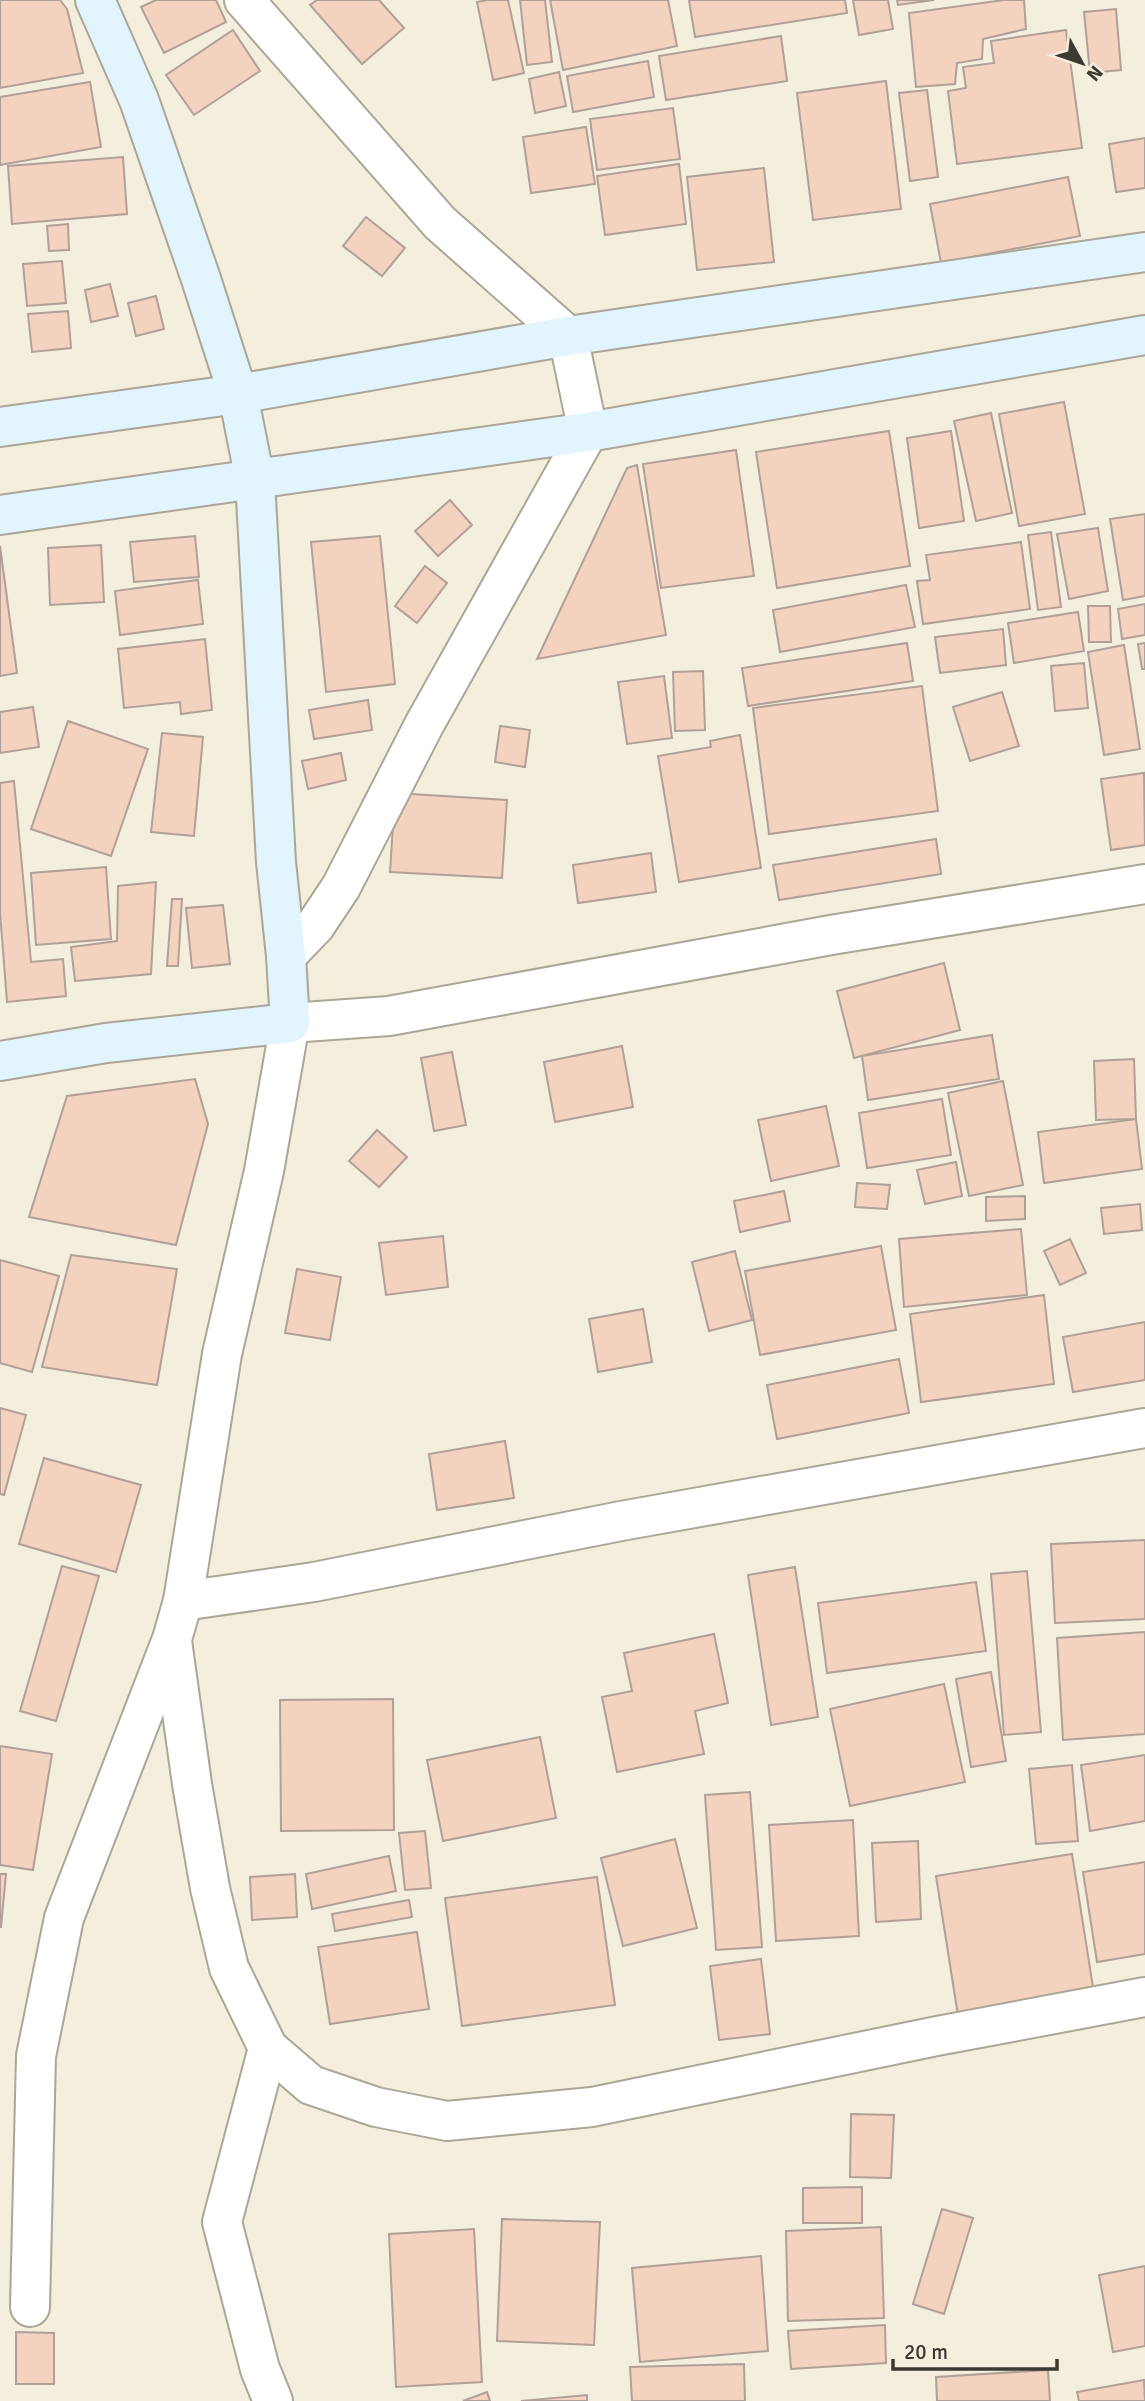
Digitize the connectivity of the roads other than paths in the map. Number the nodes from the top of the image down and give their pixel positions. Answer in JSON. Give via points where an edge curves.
{"nodes":[{"id":1,"x":95,"y":0,"type":"edge"},
{"id":2,"x":244,"y":0,"type":"edge"},
{"id":3,"x":1145,"y":253,"type":"edge"},
{"id":4,"x":1145,"y":335,"type":"edge"},
{"id":5,"x":568,"y":336,"type":"junction"},
{"id":6,"x":238,"y":394,"type":"junction"},
{"id":7,"x":0,"y":427,"type":"edge"},
{"id":8,"x":588,"y":432,"type":"junction"},
{"id":9,"x":255,"y":480,"type":"junction"},
{"id":10,"x":0,"y":515,"type":"edge"},
{"id":11,"x":1145,"y":884,"type":"edge"},
{"id":12,"x":286,"y":956,"type":"junction"},
{"id":13,"x":290,"y":1023,"type":"junction"},
{"id":14,"x":0,"y":1061,"type":"edge"},
{"id":15,"x":1145,"y":1428,"type":"edge"},
{"id":16,"x":183,"y":1601,"type":"junction"},
{"id":17,"x":172,"y":1639,"type":"junction"},
{"id":18,"x":1145,"y":1997,"type":"edge"},
{"id":19,"x":268,"y":2048,"type":"junction"},
{"id":20,"x":30,"y":2307,"type":"dead end"},
{"id":21,"x":273,"y":2401,"type":"edge"}],
"edges":[{"from":1,"to":6,"type":"street","via":[[139,100]]},
{"from":2,"to":5,"type":"street","via":[[440,223]]},
{"from":3,"to":5,"type":"street"},
{"from":4,"to":8,"type":"street"},
{"from":5,"to":6,"type":"street"},
{"from":5,"to":8,"type":"street"},
{"from":6,"to":7,"type":"street"},
{"from":6,"to":9,"type":"street"},
{"from":8,"to":9,"type":"street"},
{"from":8,"to":12,"type":"street","via":[[424,724],[341,887],[315,926]]},
{"from":9,"to":10,"type":"street"},
{"from":9,"to":12,"type":"street","via":[[276,862]]},
{"from":11,"to":13,"type":"street","via":[[831,935],[389,1016]]},
{"from":12,"to":13,"type":"street"},
{"from":13,"to":14,"type":"street","via":[[106,1043]]},
{"from":13,"to":16,"type":"street","via":[[264,1171],[222,1354]]},
{"from":15,"to":16,"type":"street","via":[[621,1521],[314,1582]]},
{"from":16,"to":17,"type":"street"},
{"from":17,"to":19,"type":"street","via":[[210,1888],[229,1968]]},
{"from":17,"to":20,"type":"street","via":[[64,1918],[36,2056]]},
{"from":18,"to":19,"type":"street","via":[[592,2107],[447,2121],[376,2107],[311,2085]]},
{"from":19,"to":21,"type":"street","via":[[222,2221],[260,2369]]}]}
